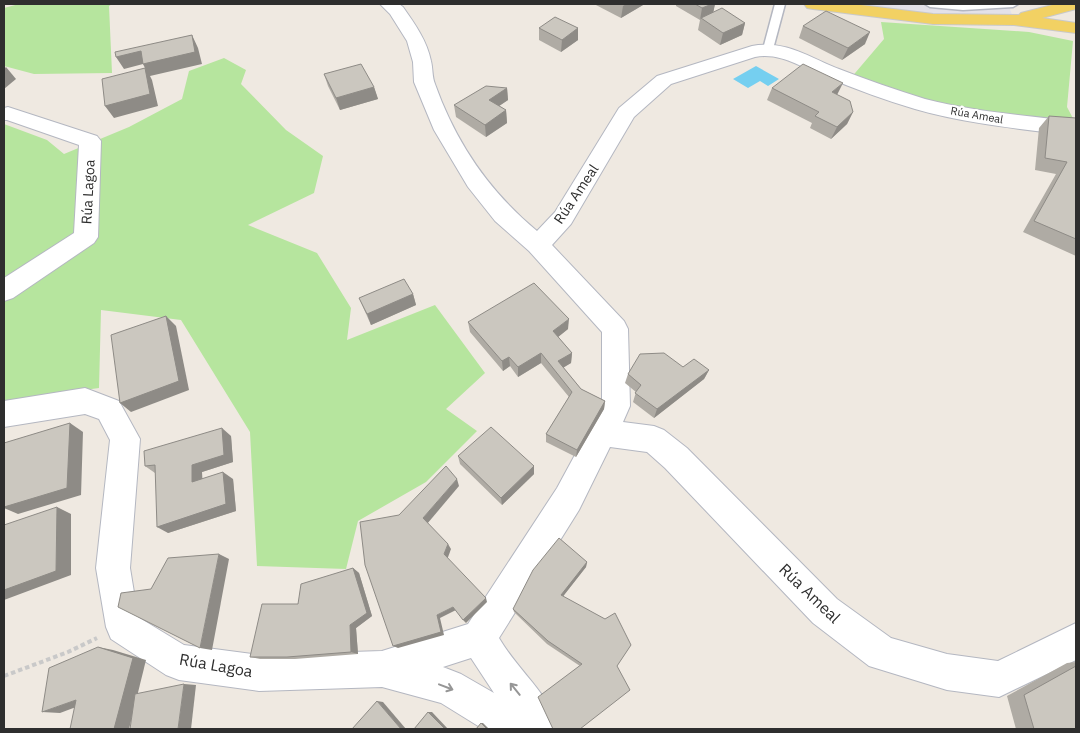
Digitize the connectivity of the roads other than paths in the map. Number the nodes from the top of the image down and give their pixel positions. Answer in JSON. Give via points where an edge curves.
{"nodes":[{"id":1,"x":389,"y":4,"type":"edge"},
{"id":2,"x":780,"y":4,"type":"edge"},
{"id":3,"x":813,"y":4,"type":"edge"},
{"id":4,"x":924,"y":4,"type":"edge"},
{"id":5,"x":1073,"y":9,"type":"edge"},
{"id":6,"x":932,"y":11,"type":"edge"},
{"id":7,"x":1013,"y":12,"type":"edge"},
{"id":8,"x":1076,"y":28,"type":"edge"},
{"id":9,"x":768,"y":49,"type":"junction"},
{"id":10,"x":4,"y":114,"type":"edge"},
{"id":11,"x":1076,"y":129,"type":"edge"},
{"id":12,"x":538,"y":244,"type":"junction"},
{"id":13,"x":4,"y":291,"type":"edge"},
{"id":14,"x":4,"y":414,"type":"edge"},
{"id":15,"x":603,"y":432,"type":"junction"},
{"id":16,"x":479,"y":638,"type":"junction"},
{"id":17,"x":1076,"y":641,"type":"edge"},
{"id":18,"x":382,"y":669,"type":"junction"},
{"id":19,"x":511,"y":729,"type":"edge"},
{"id":20,"x":541,"y":729,"type":"edge"}],
"edges":[{"from":1,"to":12,"type":"street","via":[[398,11],[416,41],[424,82],[444,130],[476,182],[503,215]]},
{"from":2,"to":9,"type":"lane"},
{"from":3,"to":6,"type":"main road"},
{"from":4,"to":6,"type":"lane"},
{"from":5,"to":7,"type":"main road"},
{"from":6,"to":7,"type":"main road"},
{"from":7,"to":8,"type":"main road"},
{"from":9,"to":11,"type":"street","name":"Rúa Ameal","via":[[921,104],[976,116]]},
{"from":9,"to":12,"type":"street","name":"Rúa Ameal","via":[[664,80],[626,113],[563,218]]},
{"from":10,"to":13,"type":"street","name":"Rúa Lagoa","via":[[90,141],[86,237]]},
{"from":12,"to":15,"type":"street","via":[[616,329],[616,406]]},
{"from":14,"to":18,"type":"street","name":"Rúa Lagoa","via":[[85,401],[109,410],[124,439],[113,568],[123,627],[179,662],[259,673]]},
{"from":15,"to":16,"type":"street","via":[[568,499]]},
{"from":15,"to":17,"type":"street","name":"Rúa Ameal","via":[[654,440],[676,458],[825,611],[882,653],[947,672],[999,679]]},
{"from":16,"to":18,"type":"street"},
{"from":20,"to":16,"type":"street","one_way":true},
{"from":18,"to":19,"type":"street","name":"Rúa Lagoa","one_way":true,"via":[[448,686]]}]}
